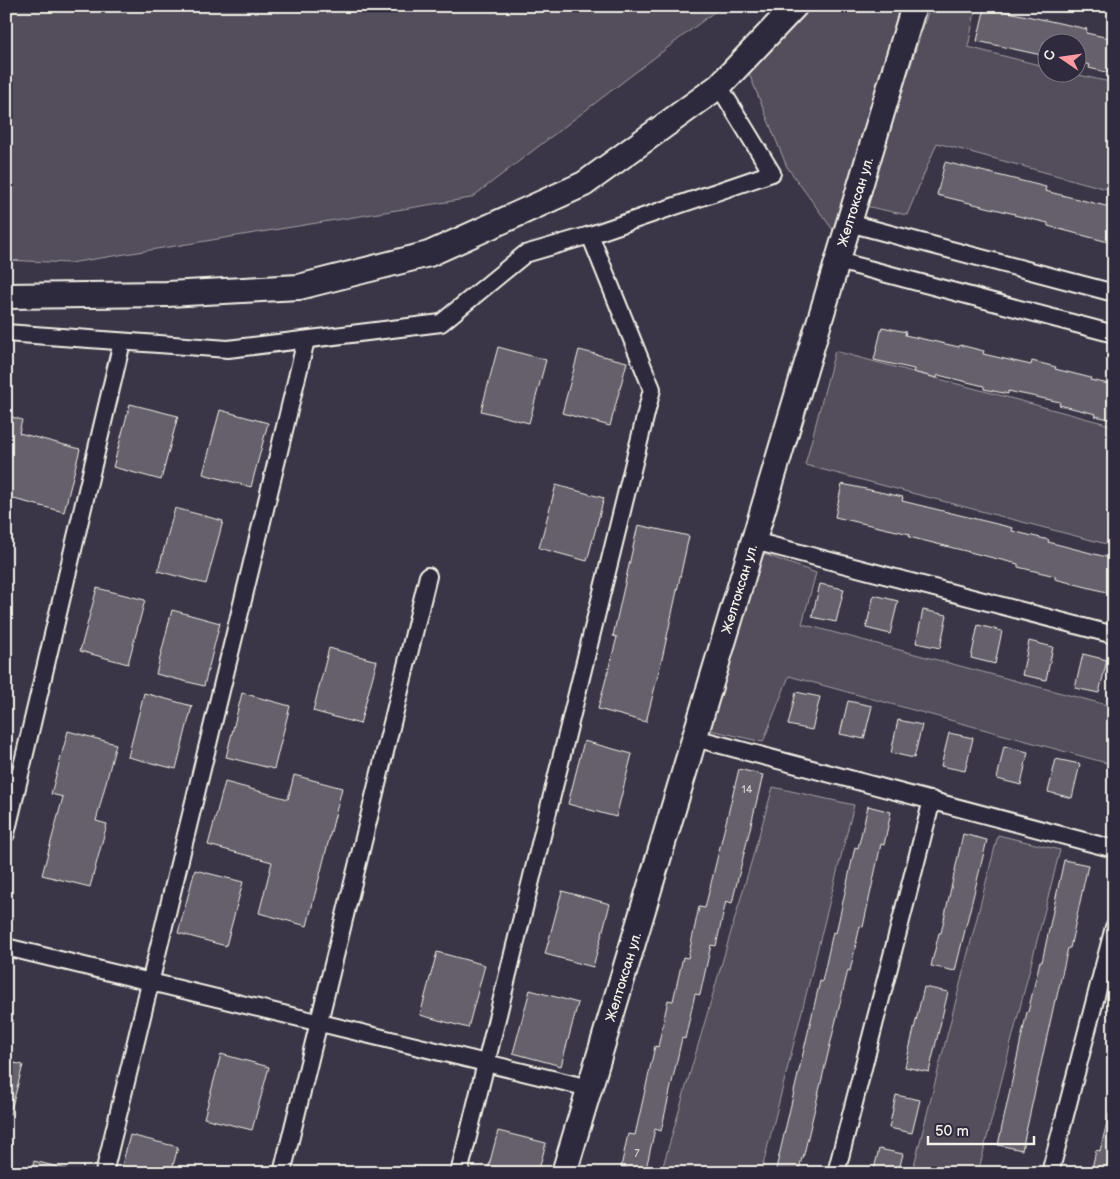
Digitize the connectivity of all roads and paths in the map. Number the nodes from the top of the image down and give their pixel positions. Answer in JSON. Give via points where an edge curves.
{"nodes":[{"id":1,"x":795,"y":6,"type":"edge"},
{"id":2,"x":914,"y":6,"type":"edge"},
{"id":3,"x":720,"y":86,"type":"junction"},
{"id":4,"x":849,"y":223,"type":"junction"},
{"id":5,"x":590,"y":235,"type":"junction"},
{"id":6,"x":838,"y":261,"type":"junction"},
{"id":7,"x":1114,"y":293,"type":"edge"},
{"id":8,"x":6,"y":296,"type":"edge"},
{"id":9,"x":6,"y":333,"type":"edge"},
{"id":10,"x":1114,"y":334,"type":"edge"},
{"id":11,"x":306,"y":340,"type":"junction"},
{"id":12,"x":122,"y":342,"type":"junction"},
{"id":13,"x":754,"y":541,"type":"junction"},
{"id":14,"x":428,"y":576,"type":"dead end"},
{"id":15,"x":1114,"y":636,"type":"edge"},
{"id":16,"x":694,"y":738,"type":"junction"},
{"id":17,"x":932,"y":800,"type":"junction"},
{"id":18,"x":6,"y":834,"type":"edge"},
{"id":19,"x":1114,"y":848,"type":"edge"},
{"id":20,"x":1114,"y":927,"type":"edge"},
{"id":21,"x":6,"y":947,"type":"edge"},
{"id":22,"x":151,"y":982,"type":"junction"},
{"id":23,"x":319,"y":1023,"type":"junction"},
{"id":24,"x":486,"y":1063,"type":"junction"},
{"id":25,"x":590,"y":1088,"type":"junction"},
{"id":26,"x":104,"y":1173,"type":"edge"},
{"id":27,"x":282,"y":1173,"type":"edge"},
{"id":28,"x":459,"y":1173,"type":"edge"},
{"id":29,"x":564,"y":1173,"type":"edge"},
{"id":30,"x":836,"y":1173,"type":"edge"},
{"id":31,"x":1050,"y":1173,"type":"edge"}],
"edges":[{"from":1,"to":3,"type":"street"},
{"from":2,"to":4,"type":"street","name":"Желтоксан ул."},
{"from":3,"to":5,"type":"street","via":[[772,173]]},
{"from":3,"to":8,"type":"street","via":[[584,184],[429,254],[299,287],[167,294]]},
{"from":4,"to":6,"type":"street","name":"Желтоксан ул."},
{"from":4,"to":7,"type":"street"},
{"from":5,"to":11,"type":"street","via":[[525,254],[441,323]]},
{"from":5,"to":24,"type":"street","via":[[652,389]]},
{"from":6,"to":10,"type":"street"},
{"from":6,"to":13,"type":"street","name":"Желтоксан ул."},
{"from":9,"to":12,"type":"street"},
{"from":11,"to":12,"type":"street","via":[[228,349]]},
{"from":11,"to":22,"type":"street"},
{"from":12,"to":18,"type":"street"},
{"from":13,"to":15,"type":"street"},
{"from":13,"to":16,"type":"street","name":"Желтоксан ул."},
{"from":14,"to":23,"type":"street"},
{"from":16,"to":17,"type":"street"},
{"from":16,"to":25,"type":"street","name":"Желтоксан ул."},
{"from":17,"to":19,"type":"street"},
{"from":17,"to":30,"type":"street"},
{"from":20,"to":31,"type":"street"},
{"from":21,"to":22,"type":"street"},
{"from":22,"to":23,"type":"street"},
{"from":22,"to":26,"type":"street"},
{"from":23,"to":24,"type":"street"},
{"from":23,"to":27,"type":"street"},
{"from":24,"to":25,"type":"street"},
{"from":24,"to":28,"type":"street"},
{"from":25,"to":29,"type":"street","name":"Желтоксан ул."}]}
